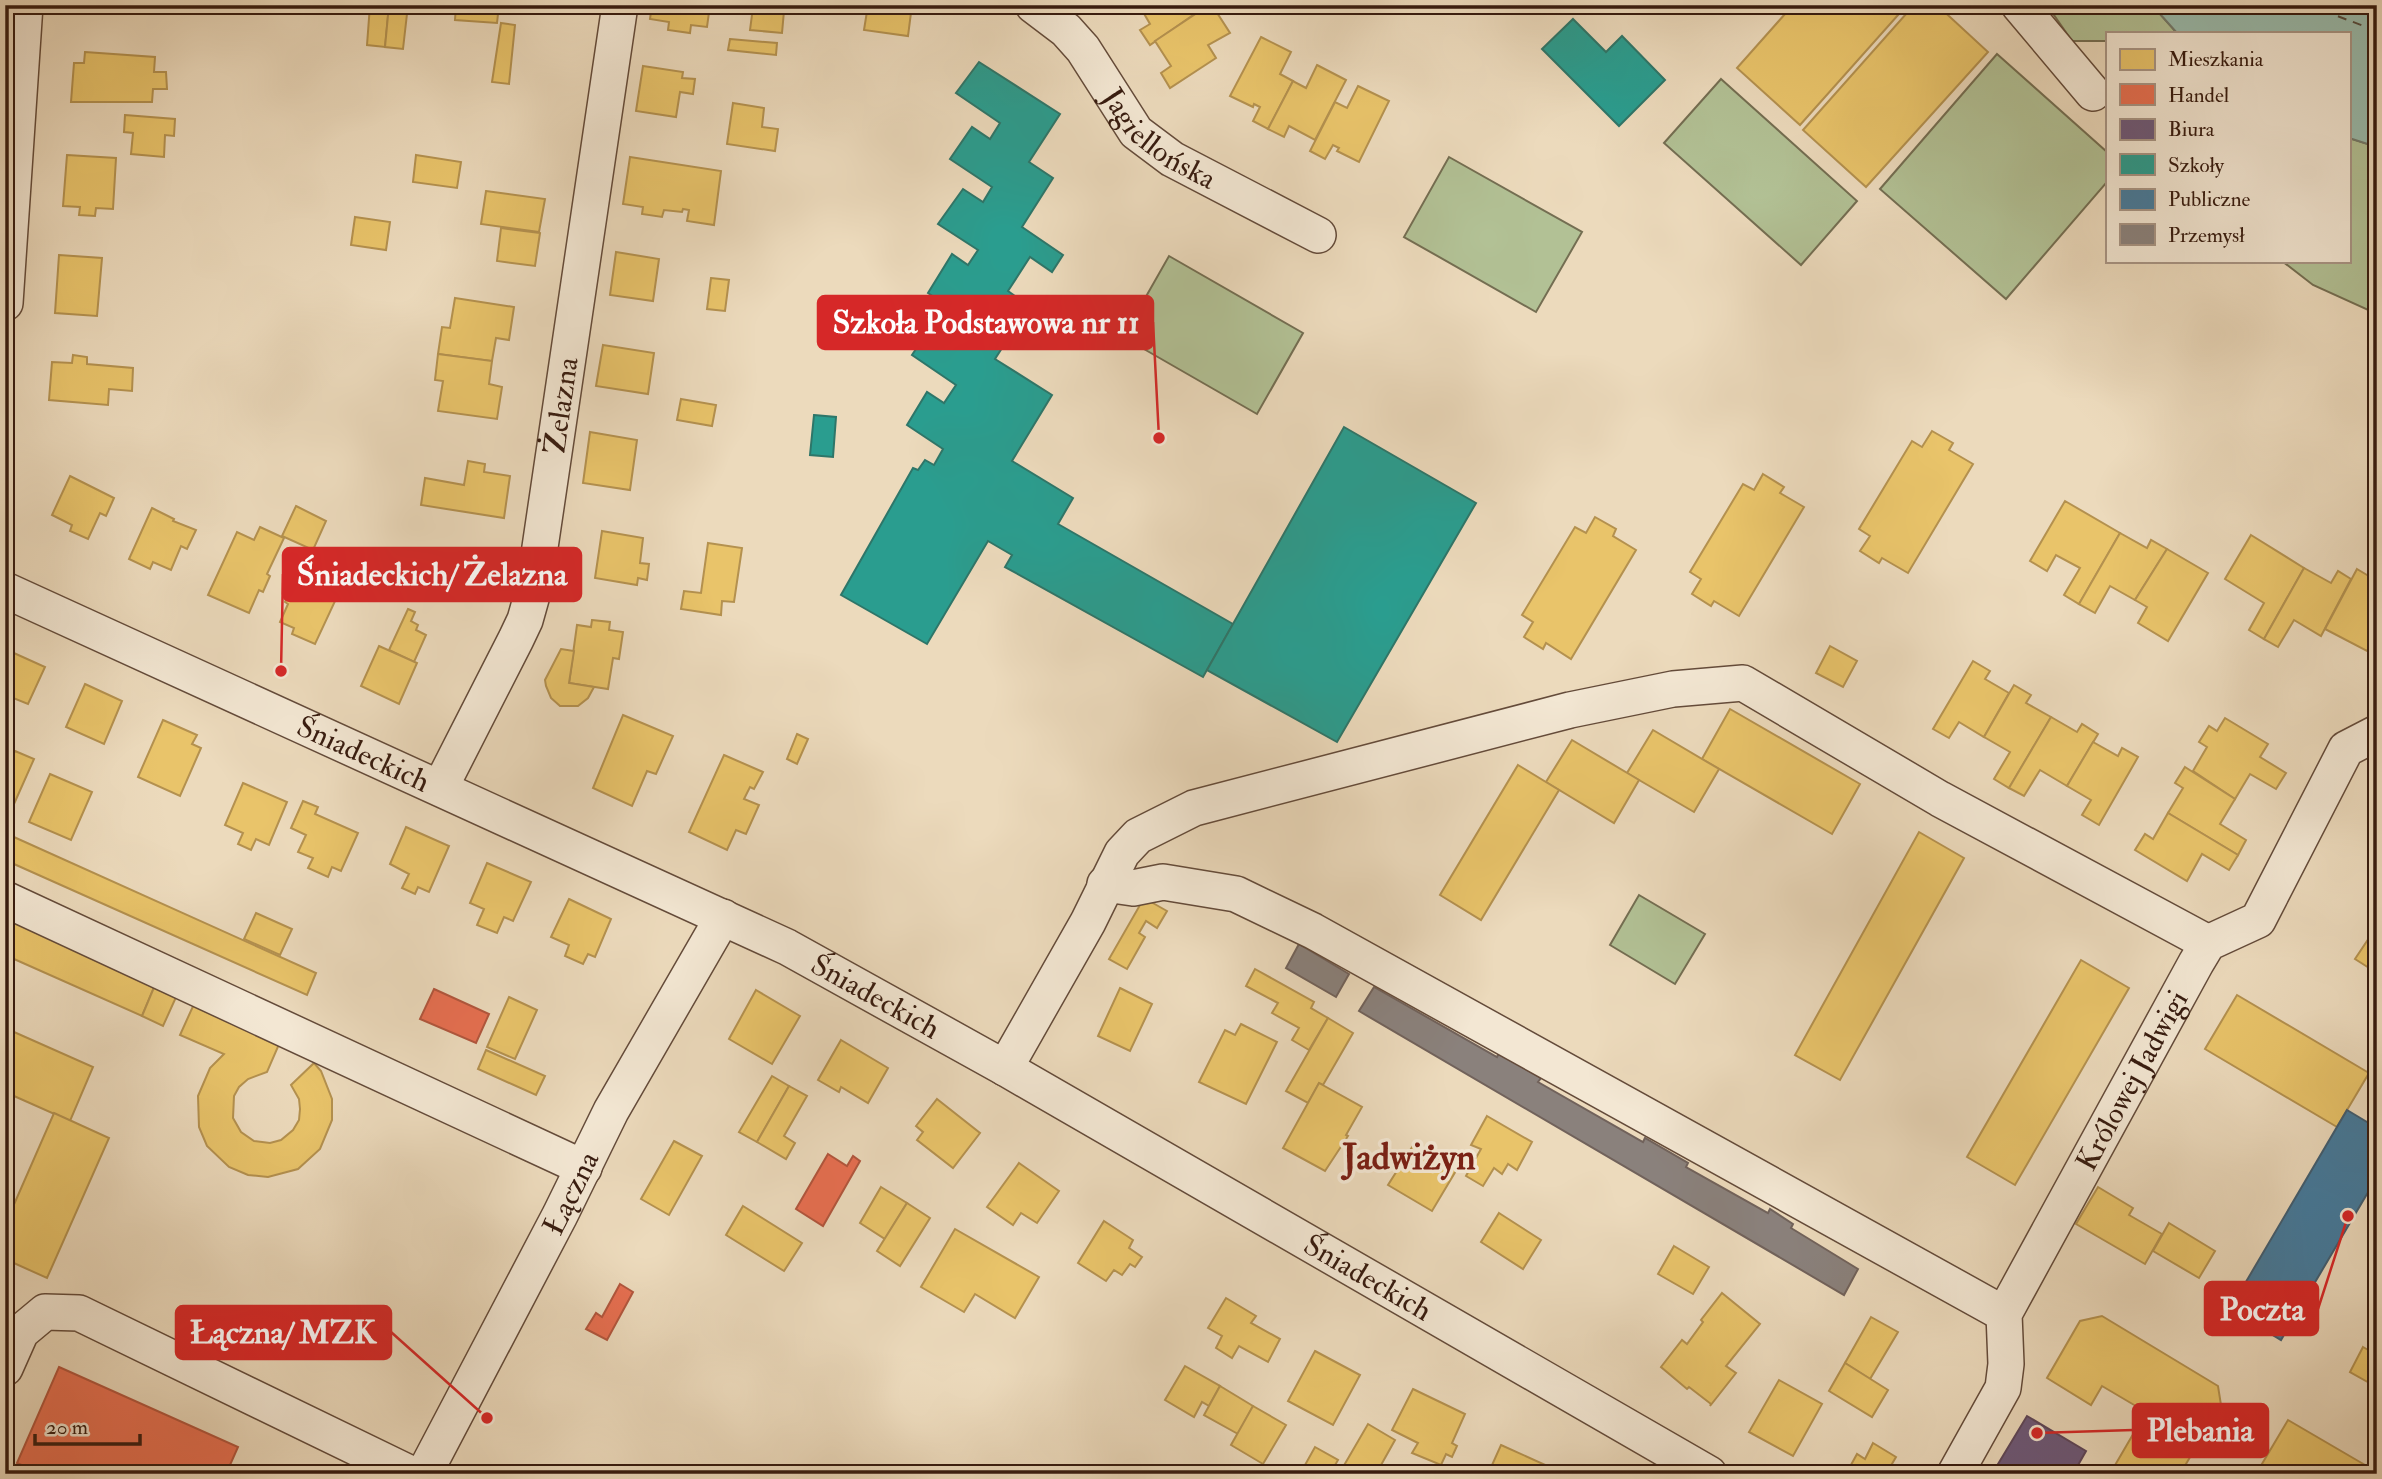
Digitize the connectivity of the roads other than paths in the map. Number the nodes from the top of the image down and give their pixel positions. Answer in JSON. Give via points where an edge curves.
{"nodes":[{"id":1,"x":25,"y":5,"type":"edge"},
{"id":2,"x":620,"y":5,"type":"edge"},
{"id":3,"x":1033,"y":5,"type":"edge"},
{"id":4,"x":2019,"y":5,"type":"edge"},
{"id":5,"x":2093,"y":93,"type":"dead end"},
{"id":6,"x":1318,"y":235,"type":"dead end"},
{"id":7,"x":5,"y":303,"type":"edge"},
{"id":8,"x":5,"y":590,"type":"edge"},
{"id":9,"x":2377,"y":733,"type":"edge"},
{"id":10,"x":440,"y":788,"type":"junction"},
{"id":11,"x":1105,"y":884,"type":"junction"},
{"id":12,"x":5,"y":899,"type":"edge"},
{"id":13,"x":723,"y":917,"type":"junction"},
{"id":14,"x":2208,"y":943,"type":"junction"},
{"id":15,"x":1005,"y":1068,"type":"junction"},
{"id":16,"x":584,"y":1168,"type":"junction"},
{"id":17,"x":2004,"y":1314,"type":"junction"},
{"id":18,"x":5,"y":1368,"type":"edge"},
{"id":19,"x":411,"y":1474,"type":"edge"},
{"id":20,"x":424,"y":1474,"type":"edge"},
{"id":21,"x":1709,"y":1474,"type":"edge"},
{"id":22,"x":1955,"y":1474,"type":"edge"}],
"edges":[{"from":1,"to":7,"type":"street"},
{"from":2,"to":10,"type":"street","name":"Żelazna","via":[[534,587],[525,620]]},
{"from":3,"to":6,"type":"street","name":"Jagiellońska","via":[[1083,49],[1136,132],[1172,159]]},
{"from":4,"to":5,"type":"street"},
{"from":8,"to":10,"type":"street","name":"Śniadeckich"},
{"from":9,"to":14,"type":"street","via":[[2346,749],[2259,920]]},
{"from":10,"to":13,"type":"street","name":"Śniadeckich"},
{"from":11,"to":14,"type":"street","via":[[1122,853],[1138,836],[1194,808],[1570,710],[1673,689],[1743,683],[1940,799]]},
{"from":11,"to":15,"type":"street"},
{"from":11,"to":17,"type":"street","via":[[1133,888],[1163,882],[1236,894],[1313,931]]},
{"from":12,"to":16,"type":"street"},
{"from":13,"to":15,"type":"street","name":"Śniadeckich","via":[[818,963]]},
{"from":13,"to":16,"type":"street","name":"Łączna","via":[[611,1111]]},
{"from":14,"to":17,"type":"street","name":"Królowej Jadwigi"},
{"from":15,"to":21,"type":"street","name":"Śniadeckich"},
{"from":16,"to":20,"type":"street","name":"Łączna"},
{"from":17,"to":22,"type":"street","via":[[2003,1388]]},
{"from":18,"to":19,"type":"street","via":[[21,1332],[44,1312],[79,1313]]}]}
